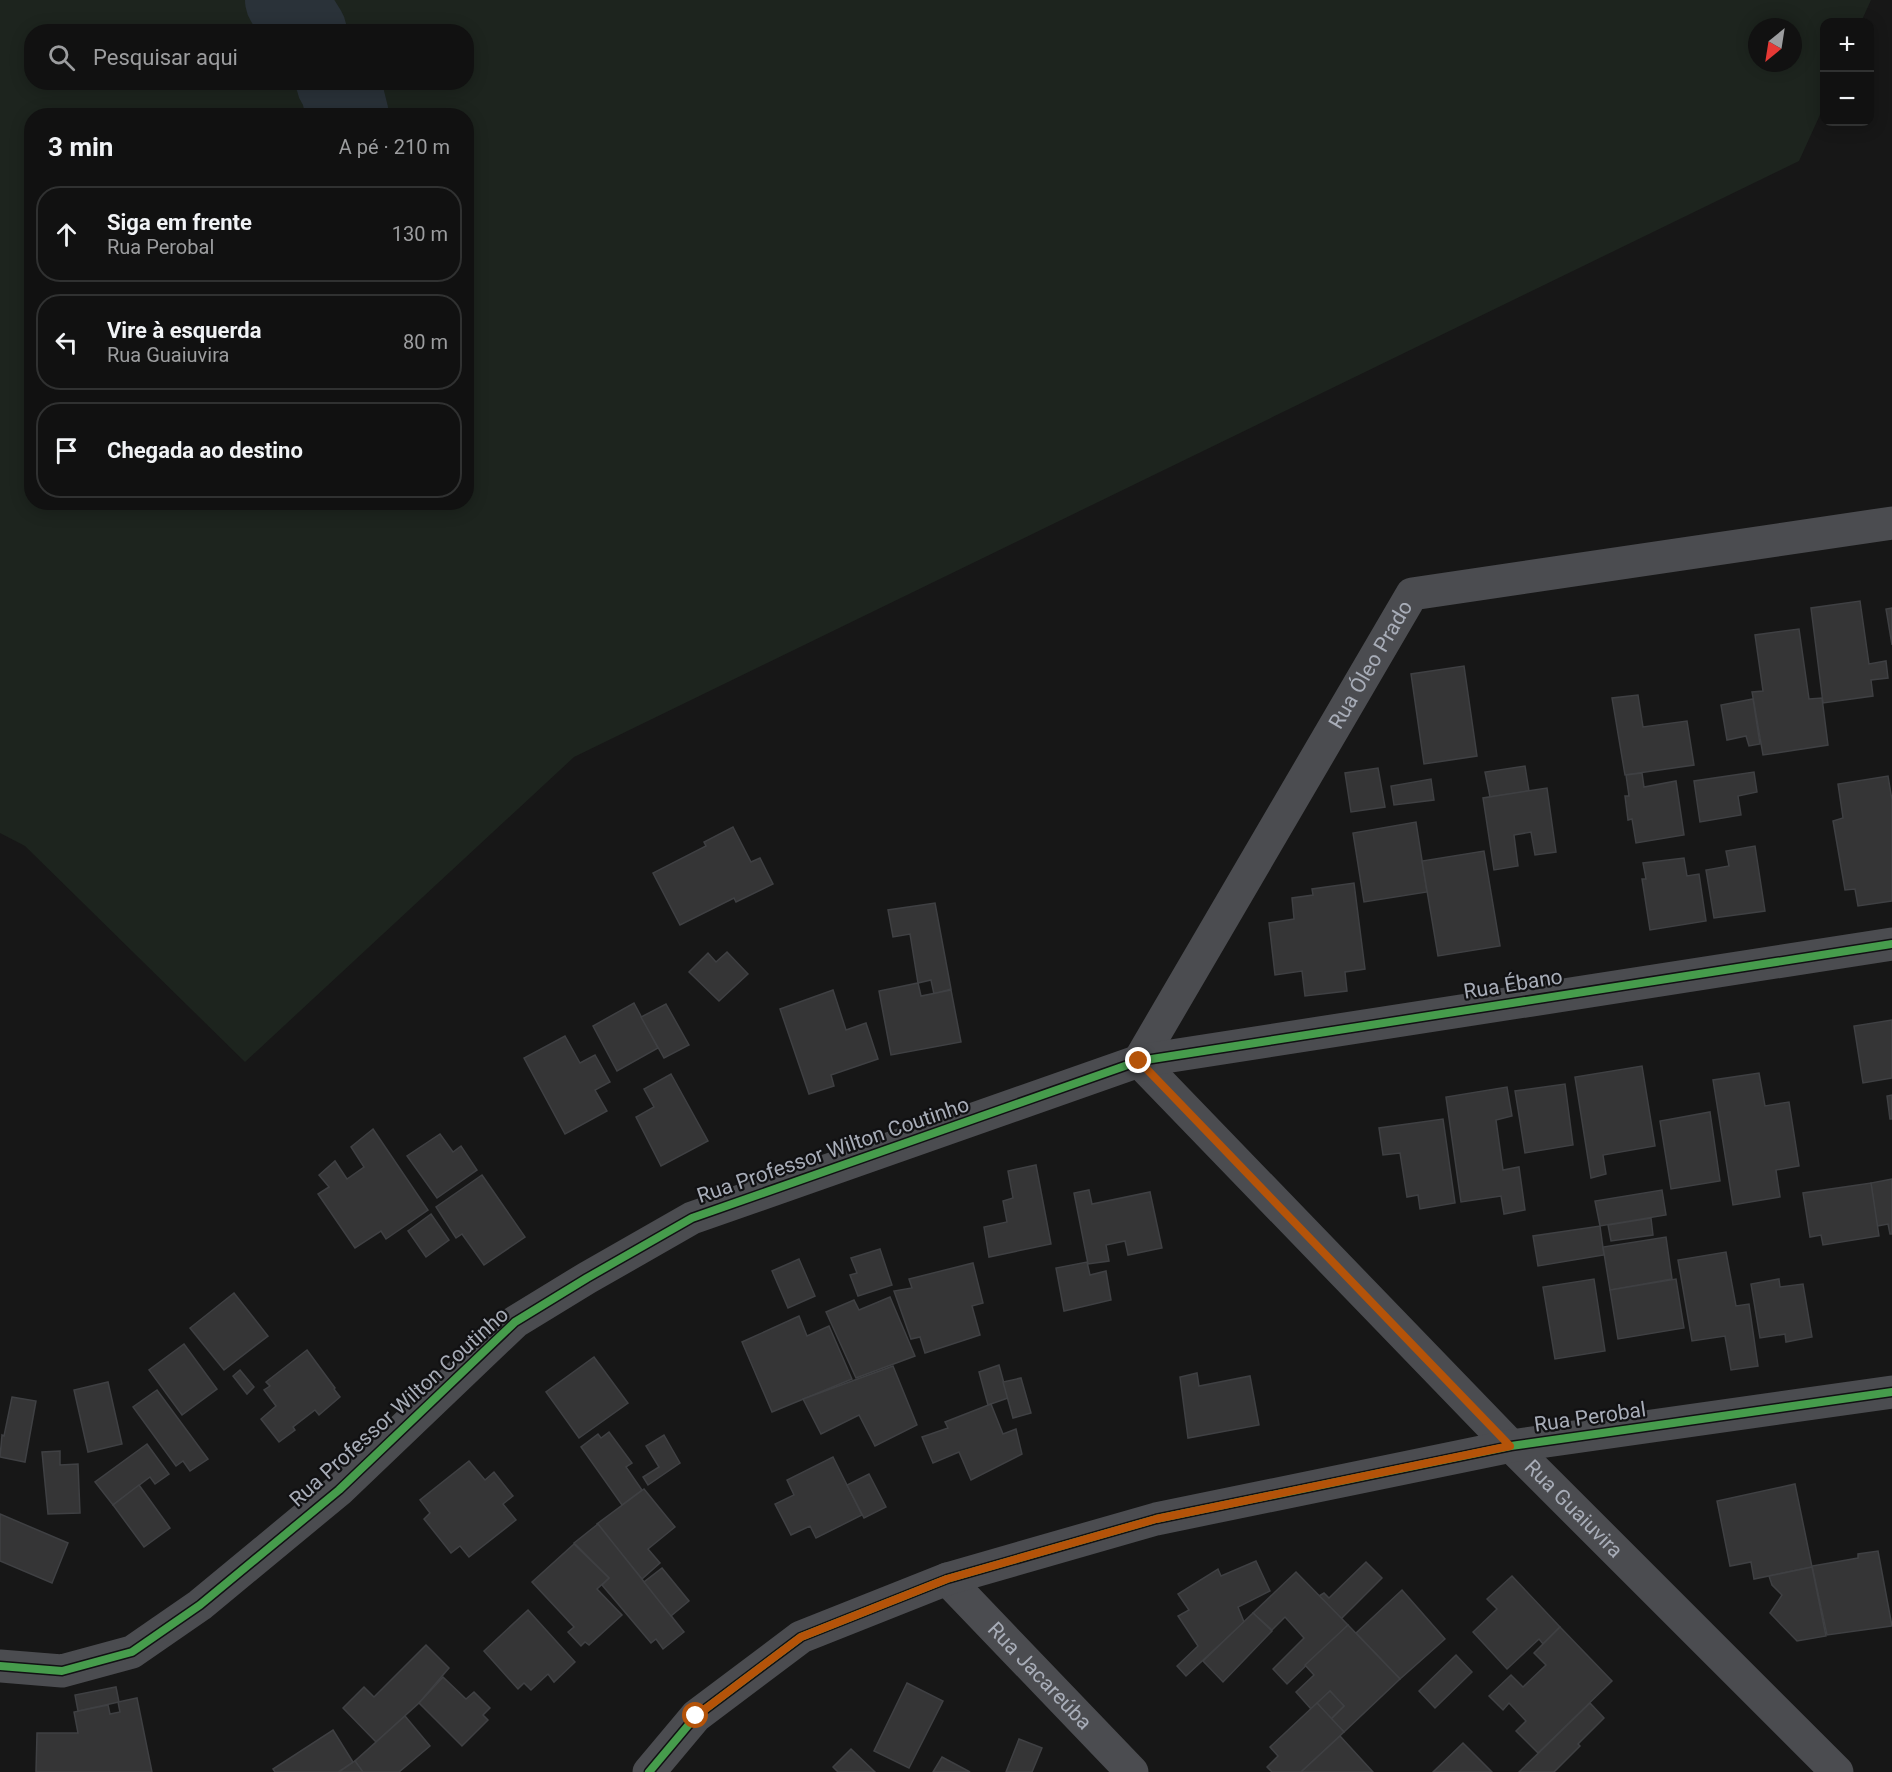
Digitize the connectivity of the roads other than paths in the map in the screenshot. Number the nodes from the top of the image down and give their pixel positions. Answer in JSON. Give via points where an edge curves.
{"nodes":[{"id":1,"x":1892,"y":523,"type":"edge"},
{"id":2,"x":1892,"y":944,"type":"edge"},
{"id":3,"x":1139,"y":1061,"type":"junction"},
{"id":4,"x":1892,"y":1392,"type":"edge"},
{"id":5,"x":1510,"y":1446,"type":"junction"},
{"id":6,"x":947,"y":1579,"type":"junction"},
{"id":7,"x":0,"y":1666,"type":"edge"},
{"id":8,"x":649,"y":1772,"type":"edge"},
{"id":9,"x":1132,"y":1772,"type":"edge"},
{"id":10,"x":1837,"y":1772,"type":"edge"}],
"edges":[{"from":1,"to":3,"type":"street","name":"Rua Óleo Prado","via":[[1412,594]]},
{"from":2,"to":3,"type":"street","name":"Rua Ébano"},
{"from":3,"to":5,"type":"street","name":"Rua Guaiuvira"},
{"from":3,"to":7,"type":"street","name":"Rua Professor Wilton Coutinho","via":[[692,1218],[515,1322],[339,1490],[200,1605],[132,1652],[62,1671]]},
{"from":4,"to":5,"type":"street","name":"Rua Perobal"},
{"from":5,"to":6,"type":"street","name":"Rua Perobal","via":[[1156,1519]]},
{"from":5,"to":10,"type":"street","name":"Rua Guaiuvira"},
{"from":6,"to":8,"type":"street","name":"Rua Perobal","via":[[801,1637],[696,1716]]},
{"from":6,"to":9,"type":"street","name":"Rua Jacareúba"}]}
